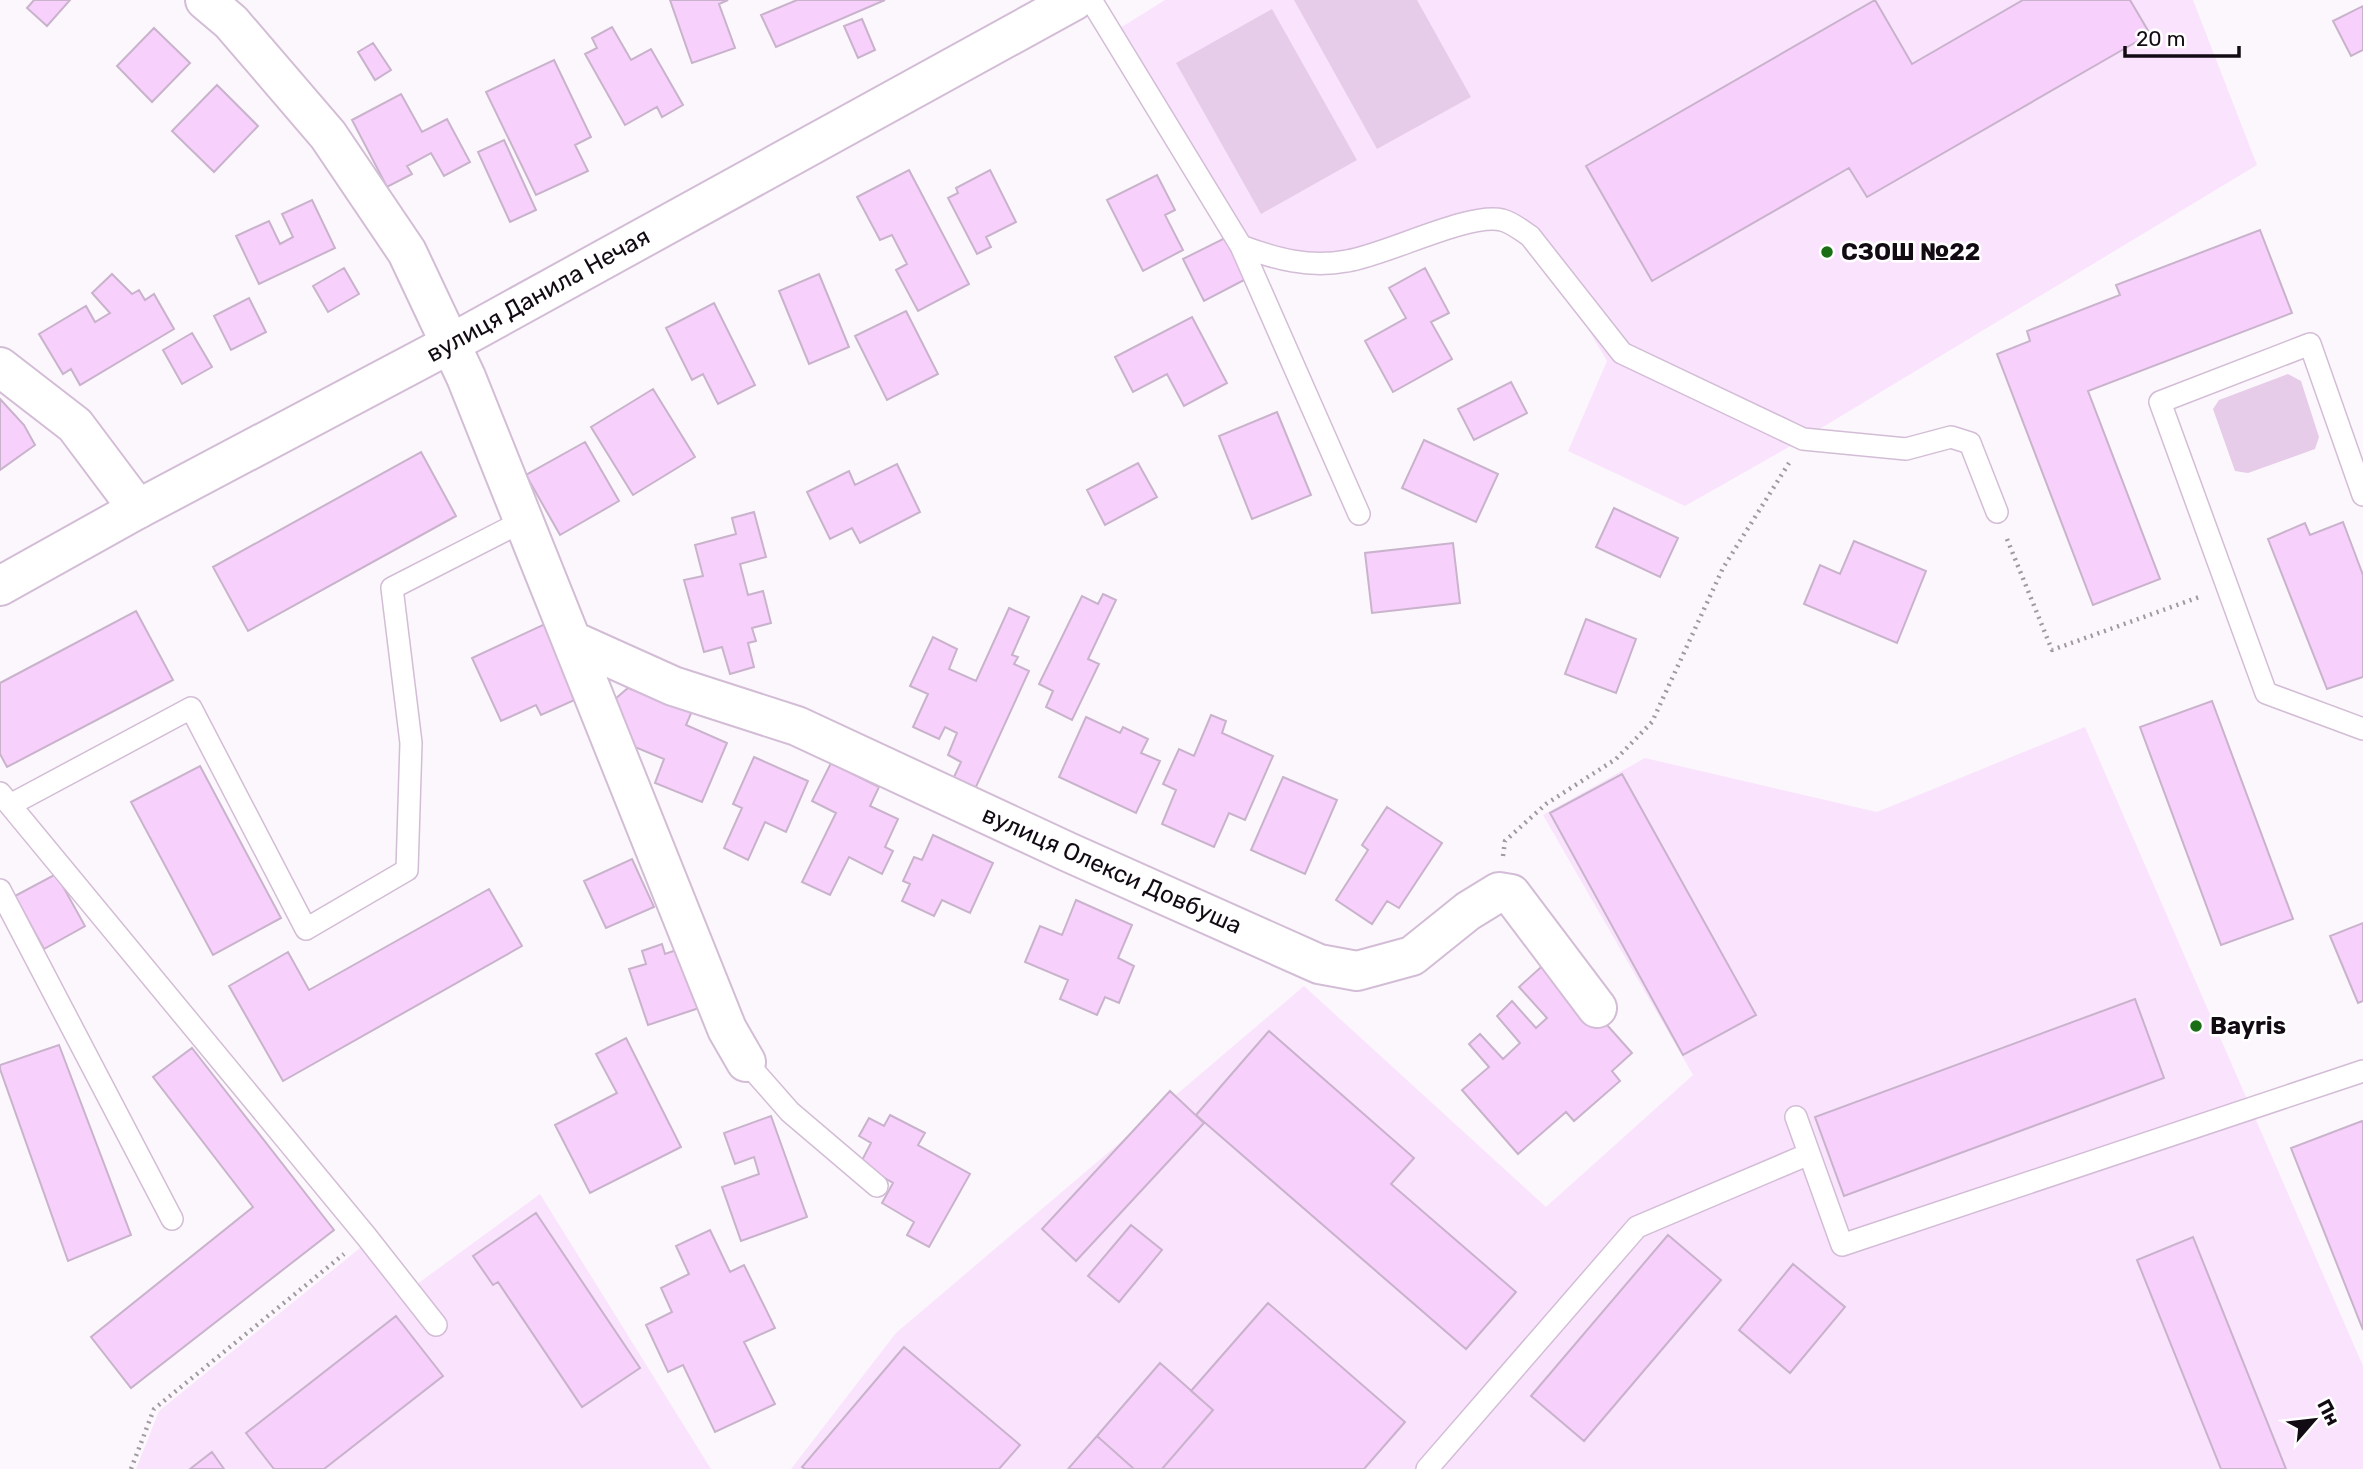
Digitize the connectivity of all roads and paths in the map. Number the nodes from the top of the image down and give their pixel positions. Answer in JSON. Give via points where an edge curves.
{"nodes":[{"id":1,"x":205,"y":0,"type":"edge"},
{"id":2,"x":1075,"y":0,"type":"edge"},
{"id":3,"x":1091,"y":0,"type":"edge"},
{"id":4,"x":1241,"y":246,"type":"junction"},
{"id":5,"x":450,"y":344,"type":"junction"},
{"id":6,"x":0,"y":367,"type":"edge"},
{"id":7,"x":1803,"y":439,"type":"junction"},
{"id":8,"x":2363,"y":495,"type":"edge"},
{"id":9,"x":138,"y":509,"type":"junction"},
{"id":10,"x":1997,"y":512,"type":"joint"},
{"id":11,"x":1359,"y":514,"type":"dead end"},
{"id":12,"x":523,"y":521,"type":"junction"},
{"id":13,"x":0,"y":586,"type":"edge"},
{"id":14,"x":2227,"y":587,"type":"junction"},
{"id":15,"x":573,"y":641,"type":"junction"},
{"id":16,"x":2363,"y":729,"type":"edge"},
{"id":17,"x":5,"y":799,"type":"edge"},
{"id":18,"x":0,"y":890,"type":"edge"},
{"id":19,"x":1499,"y":892,"type":"junction"},
{"id":20,"x":1597,"y":1008,"type":"dead end"},
{"id":21,"x":746,"y":1062,"type":"joint"},
{"id":22,"x":2363,"y":1071,"type":"edge"},
{"id":23,"x":1796,"y":1117,"type":"dead end"},
{"id":24,"x":1809,"y":1154,"type":"junction"},
{"id":25,"x":877,"y":1186,"type":"dead end"},
{"id":26,"x":172,"y":1219,"type":"dead end"},
{"id":27,"x":366,"y":1236,"type":"junction"},
{"id":28,"x":436,"y":1325,"type":"dead end"},
{"id":29,"x":131,"y":1469,"type":"edge"},
{"id":30,"x":1427,"y":1469,"type":"edge"}],
"edges":[{"from":1,"to":5,"type":"street","via":[[231,22],[328,135],[407,253]]},
{"from":2,"to":5,"type":"street","name":"вулиця Данила Нечая"},
{"from":3,"to":4,"type":"lane"},
{"from":4,"to":7,"type":"lane","via":[[1293,263],[1346,261],[1481,219],[1502,220],[1530,236],[1622,353]]},
{"from":4,"to":11,"type":"lane"},
{"from":5,"to":9,"type":"street","name":"вулиця Данила Нечая"},
{"from":5,"to":12,"type":"street"},
{"from":6,"to":9,"type":"street","via":[[75,425]]},
{"from":7,"to":10,"type":"lane","via":[[1906,449],[1951,437],[1970,443]]},
{"from":7,"to":19,"type":"path","via":[[1723,568],[1652,722],[1616,759],[1546,804],[1505,841]]},
{"from":8,"to":14,"type":"lane","via":[[2311,344],[2160,402]]},
{"from":9,"to":13,"type":"street","name":"вулиця Данила Нечая"},
{"from":10,"to":14,"type":"path","via":[[2052,650]]},
{"from":12,"to":15,"type":"street"},
{"from":12,"to":17,"type":"lane","via":[[392,588],[411,743],[407,870],[306,929],[191,708]]},
{"from":14,"to":16,"type":"lane","via":[[2266,693]]},
{"from":15,"to":19,"type":"street","name":"вулиця Олекси Довбуша","via":[[673,687],[797,726],[1319,964],[1357,971],[1412,956]]},
{"from":15,"to":21,"type":"street","via":[[727,1029]]},
{"from":17,"to":27,"type":"lane"},
{"from":18,"to":26,"type":"lane"},
{"from":19,"to":20,"type":"street","via":[[1511,894]]},
{"from":21,"to":25,"type":"lane","via":[[790,1112]]},
{"from":22,"to":24,"type":"lane","via":[[1842,1245]]},
{"from":23,"to":24,"type":"lane"},
{"from":24,"to":30,"type":"lane","via":[[1637,1227]]},
{"from":27,"to":28,"type":"lane"},
{"from":27,"to":29,"type":"path","via":[[155,1409]]}]}
